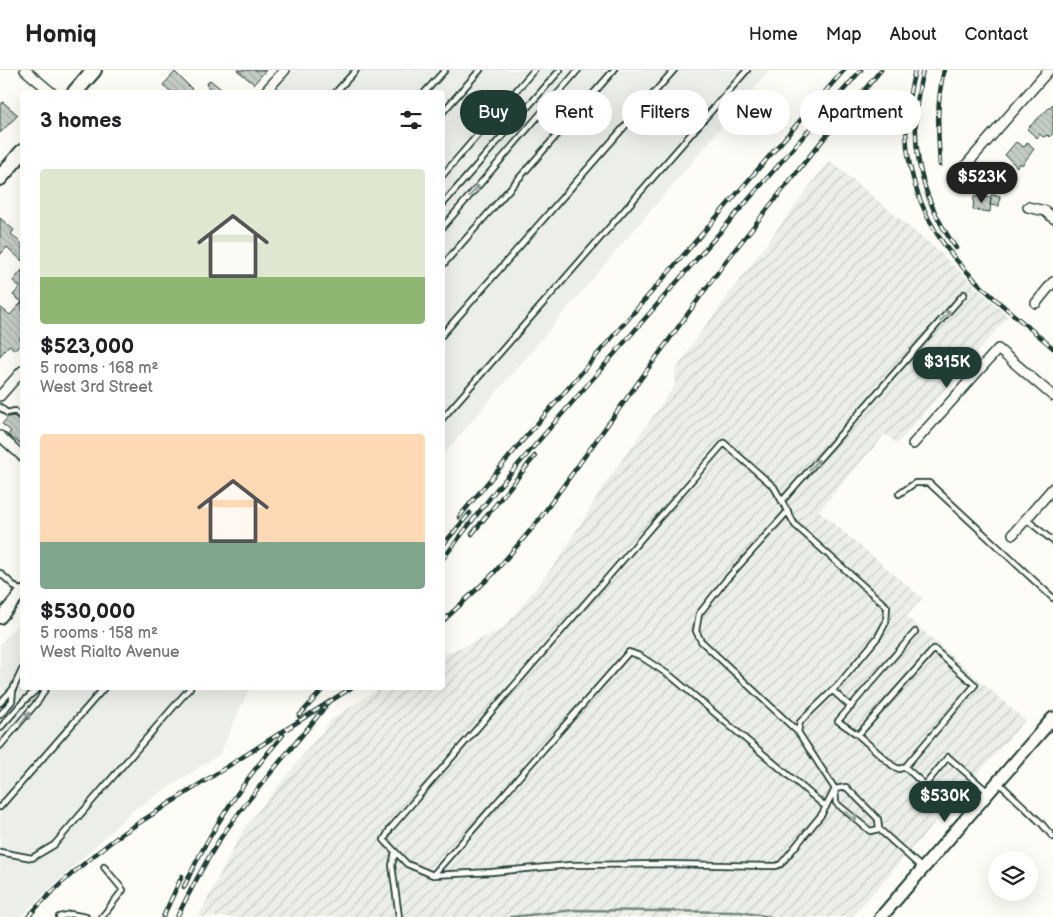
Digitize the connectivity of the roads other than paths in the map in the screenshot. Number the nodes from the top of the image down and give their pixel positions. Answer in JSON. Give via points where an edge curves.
{"nodes":[{"id":1,"x":25,"y":70,"type":"edge"},
{"id":2,"x":94,"y":70,"type":"edge"},
{"id":3,"x":285,"y":70,"type":"edge"},
{"id":4,"x":356,"y":70,"type":"edge"},
{"id":5,"x":445,"y":70,"type":"edge"},
{"id":6,"x":480,"y":70,"type":"edge"},
{"id":7,"x":534,"y":70,"type":"edge"},
{"id":8,"x":560,"y":70,"type":"edge"},
{"id":9,"x":578,"y":70,"type":"edge"},
{"id":10,"x":614,"y":70,"type":"edge"},
{"id":11,"x":674,"y":70,"type":"edge"},
{"id":12,"x":747,"y":70,"type":"edge"},
{"id":13,"x":1049,"y":70,"type":"edge"},
{"id":14,"x":49,"y":90,"type":"edge"},
{"id":15,"x":77,"y":90,"type":"edge"},
{"id":16,"x":268,"y":90,"type":"edge"},
{"id":17,"x":338,"y":90,"type":"edge"},
{"id":18,"x":427,"y":90,"type":"edge"},
{"id":19,"x":445,"y":110,"type":"edge"},
{"id":20,"x":20,"y":154,"type":"edge"},
{"id":21,"x":445,"y":173,"type":"edge"},
{"id":22,"x":1,"y":174,"type":"edge"},
{"id":23,"x":953,"y":180,"type":"dead end"},
{"id":24,"x":445,"y":202,"type":"edge"},
{"id":25,"x":1028,"y":207,"type":"dead end"},
{"id":26,"x":1053,"y":218,"type":"edge"},
{"id":27,"x":445,"y":225,"type":"edge"},
{"id":28,"x":445,"y":263,"type":"edge"},
{"id":29,"x":1053,"y":282,"type":"edge"},
{"id":30,"x":964,"y":294,"type":"dead end"},
{"id":31,"x":1036,"y":302,"type":"dead end"},
{"id":32,"x":445,"y":332,"type":"edge"},
{"id":33,"x":20,"y":373,"type":"edge"},
{"id":34,"x":0,"y":396,"type":"edge"},
{"id":35,"x":1053,"y":396,"type":"edge"},
{"id":36,"x":0,"y":407,"type":"edge"},
{"id":37,"x":20,"y":416,"type":"edge"},
{"id":38,"x":445,"y":416,"type":"edge"},
{"id":39,"x":0,"y":436,"type":"edge"},
{"id":40,"x":913,"y":444,"type":"dead end"},
{"id":41,"x":20,"y":454,"type":"edge"},
{"id":42,"x":1053,"y":488,"type":"edge"},
{"id":43,"x":898,"y":494,"type":"dead end"},
{"id":44,"x":782,"y":501,"type":"junction"},
{"id":45,"x":788,"y":511,"type":"junction"},
{"id":46,"x":1026,"y":519,"type":"junction"},
{"id":47,"x":1014,"y":534,"type":"dead end"},
{"id":48,"x":1053,"y":541,"type":"edge"},
{"id":49,"x":0,"y":573,"type":"edge"},
{"id":50,"x":20,"y":591,"type":"edge"},
{"id":51,"x":20,"y":595,"type":"edge"},
{"id":52,"x":1053,"y":598,"type":"edge"},
{"id":53,"x":0,"y":618,"type":"edge"},
{"id":54,"x":915,"y":632,"type":"dead end"},
{"id":55,"x":20,"y":674,"type":"edge"},
{"id":56,"x":13,"y":689,"type":"junction"},
{"id":57,"x":36,"y":690,"type":"edge"},
{"id":58,"x":45,"y":690,"type":"edge"},
{"id":59,"x":102,"y":690,"type":"edge"},
{"id":60,"x":188,"y":690,"type":"edge"},
{"id":61,"x":832,"y":690,"type":"junction"},
{"id":62,"x":0,"y":703,"type":"edge"},
{"id":63,"x":851,"y":706,"type":"junction"},
{"id":64,"x":0,"y":715,"type":"edge"},
{"id":65,"x":1053,"y":718,"type":"edge"},
{"id":66,"x":0,"y":728,"type":"edge"},
{"id":67,"x":798,"y":732,"type":"junction"},
{"id":68,"x":858,"y":735,"type":"junction"},
{"id":69,"x":0,"y":746,"type":"edge"},
{"id":70,"x":905,"y":767,"type":"junction"},
{"id":71,"x":998,"y":782,"type":"junction"},
{"id":72,"x":835,"y":789,"type":"junction"},
{"id":73,"x":988,"y":792,"type":"junction"},
{"id":74,"x":0,"y":807,"type":"edge"},
{"id":75,"x":826,"y":807,"type":"junction"},
{"id":76,"x":879,"y":829,"type":"junction"},
{"id":77,"x":1053,"y":837,"type":"edge"},
{"id":78,"x":0,"y":852,"type":"edge"},
{"id":79,"x":394,"y":852,"type":"junction"},
{"id":80,"x":104,"y":867,"type":"dead end"},
{"id":81,"x":923,"y":869,"type":"junction"},
{"id":82,"x":433,"y":875,"type":"junction"},
{"id":83,"x":885,"y":913,"type":"edge"},
{"id":84,"x":59,"y":917,"type":"edge"},
{"id":85,"x":86,"y":917,"type":"edge"},
{"id":86,"x":102,"y":917,"type":"edge"},
{"id":87,"x":399,"y":917,"type":"edge"}],
"edges":[{"from":1,"to":14,"type":"street"},
{"from":2,"to":15,"type":"main road"},
{"from":3,"to":16,"type":"street"},
{"from":4,"to":17,"type":"lane"},
{"from":5,"to":18,"type":"lane"},
{"from":6,"to":19,"type":"lane"},
{"from":7,"to":21,"type":"lane"},
{"from":8,"to":24,"type":"lane"},
{"from":27,"to":9,"type":"lane","one_way":true},
{"from":10,"to":28,"type":"lane"},
{"from":11,"to":32,"type":"lane"},
{"from":12,"to":38,"type":"lane"},
{"from":13,"to":23,"type":"street"},
{"from":20,"to":22,"type":"main road"},
{"from":25,"to":26,"type":"street","via":[[1044,211]]},
{"from":29,"to":31,"type":"street"},
{"from":44,"to":30,"type":"lane","one_way":true},
{"from":33,"to":34,"type":"street"},
{"from":35,"to":40,"type":"street","via":[[998,349]]},
{"from":36,"to":37,"type":"lane","via":[[7,414],[15,411]]},
{"from":39,"to":41,"type":"street"},
{"from":42,"to":46,"type":"street"},
{"from":43,"to":52,"type":"lane","via":[[915,484],[929,483]]},
{"from":44,"to":45,"type":"lane"},
{"from":44,"to":79,"type":"lane","via":[[774,487],[724,443],[390,829],[384,840]]},
{"from":45,"to":61,"type":"lane","via":[[795,525],[887,607],[886,622],[878,637]]},
{"from":45,"to":67,"type":"lane","via":[[699,614],[696,631],[706,646]]},
{"from":46,"to":47,"type":"street"},
{"from":46,"to":48,"type":"lane"},
{"from":49,"to":50,"type":"lane"},
{"from":51,"to":53,"type":"street"},
{"from":54,"to":63,"type":"lane"},
{"from":55,"to":56,"type":"lane"},
{"from":56,"to":62,"type":"lane"},
{"from":56,"to":64,"type":"lane","via":[[12,701]]},
{"from":57,"to":66,"type":"lane"},
{"from":69,"to":58,"type":"lane","one_way":true},
{"from":59,"to":74,"type":"lane"},
{"from":60,"to":78,"type":"lane","via":[[54,845],[32,858]]},
{"from":61,"to":63,"type":"lane"},
{"from":61,"to":67,"type":"lane","via":[[800,722]]},
{"from":63,"to":68,"type":"lane","via":[[838,721]]},
{"from":65,"to":71,"type":"main road"},
{"from":67,"to":72,"type":"lane"},
{"from":68,"to":70,"type":"lane","via":[[893,766]]},
{"from":68,"to":70,"type":"lane","via":[[934,649],[975,685]]},
{"from":70,"to":73,"type":"lane","via":[[925,785],[948,758]]},
{"from":71,"to":73,"type":"main road"},
{"from":71,"to":77,"type":"lane"},
{"from":72,"to":75,"type":"lane"},
{"from":72,"to":76,"type":"lane","via":[[846,787],[878,819]]},
{"from":72,"to":76,"type":"lane","one_way":true,"via":[[836,803],[870,831]]},
{"from":73,"to":81,"type":"main road"},
{"from":75,"to":82,"type":"lane","via":[[781,864],[776,866],[570,865]]},
{"from":75,"to":82,"type":"lane","via":[[672,677],[629,652]]},
{"from":76,"to":81,"type":"lane"},
{"from":79,"to":82,"type":"lane","via":[[407,864]]},
{"from":79,"to":87,"type":"lane","via":[[392,865]]},
{"from":80,"to":86,"type":"lane","via":[[123,890]]},
{"from":81,"to":83,"type":"main road"},
{"from":84,"to":85,"type":"lane","via":[[70,914]]}]}
